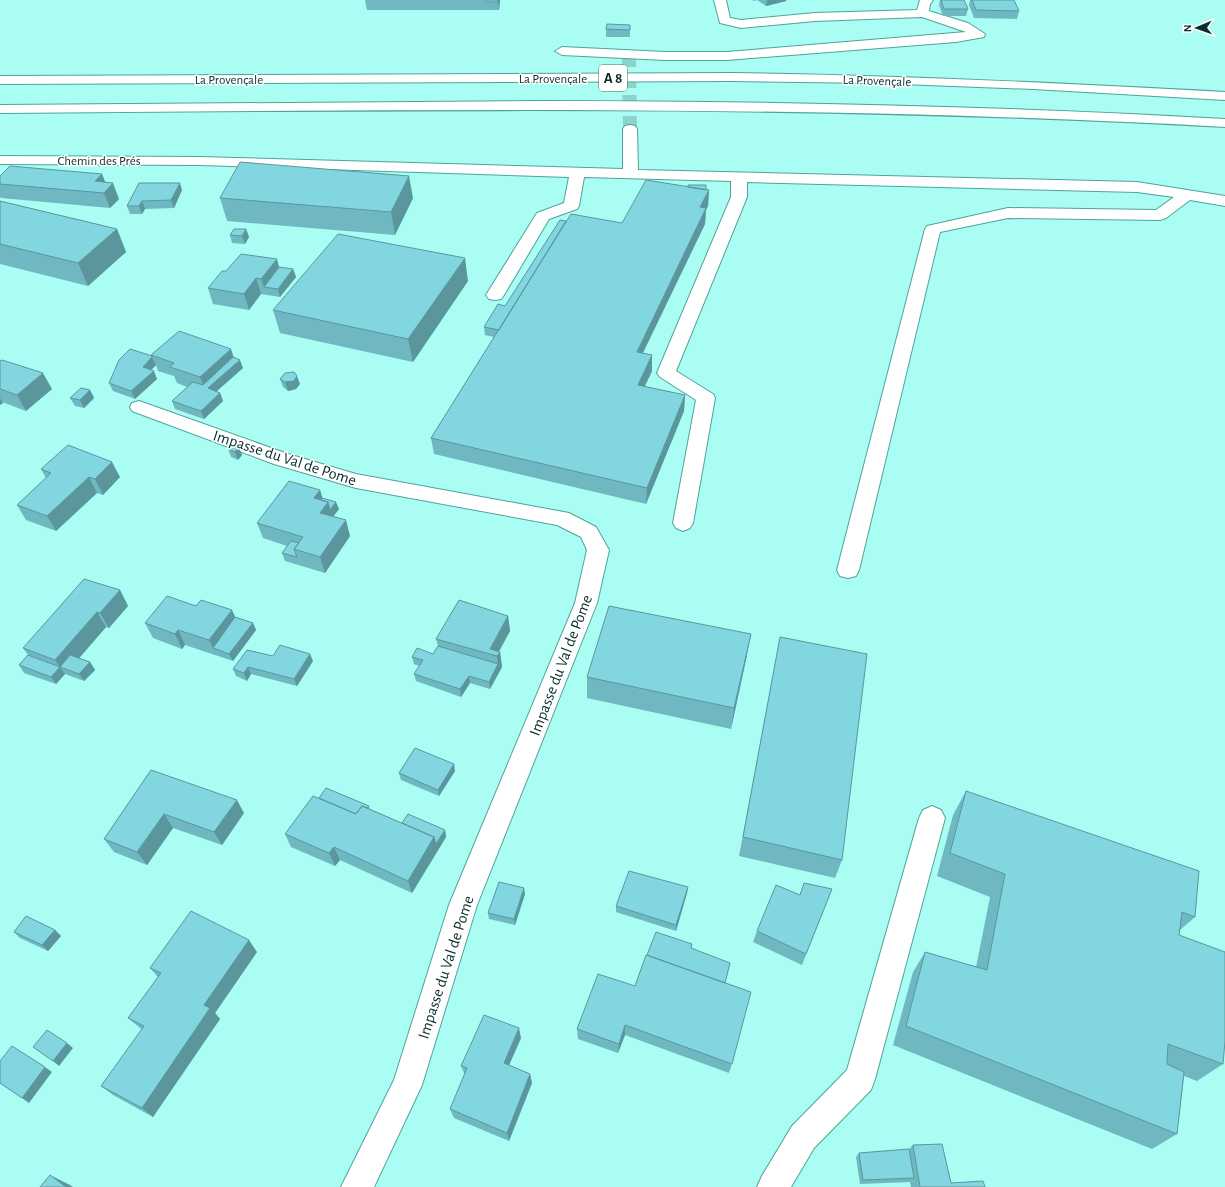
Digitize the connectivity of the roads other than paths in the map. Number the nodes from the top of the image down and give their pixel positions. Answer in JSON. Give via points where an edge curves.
{"nodes":[{"id":1,"x":720,"y":0,"type":"edge"},
{"id":2,"x":928,"y":0,"type":"edge"},
{"id":3,"x":923,"y":13,"type":"junction"},
{"id":4,"x":562,"y":51,"type":"dead end"},
{"id":5,"x":0,"y":80,"type":"edge"},
{"id":6,"x":1225,"y":96,"type":"edge"},
{"id":7,"x":0,"y":109,"type":"edge"},
{"id":8,"x":1225,"y":123,"type":"edge"},
{"id":9,"x":630,"y":129,"type":"tunnel mouth"},
{"id":10,"x":0,"y":160,"type":"edge"},
{"id":11,"x":577,"y":172,"type":"junction"},
{"id":12,"x":631,"y":174,"type":"junction"},
{"id":13,"x":738,"y":177,"type":"junction"},
{"id":14,"x":1188,"y":194,"type":"junction"},
{"id":15,"x":1225,"y":201,"type":"edge"},
{"id":16,"x":495,"y":295,"type":"dead end"},
{"id":17,"x":139,"y":407,"type":"dead end"},
{"id":18,"x":683,"y":523,"type":"dead end"},
{"id":19,"x":848,"y":570,"type":"dead end"},
{"id":20,"x":932,"y":818,"type":"dead end"},
{"id":21,"x":357,"y":1187,"type":"edge"},
{"id":22,"x":773,"y":1187,"type":"edge"}],
"edges":[{"from":1,"to":3,"type":"main road","via":[[724,20],[740,24],[815,17]]},
{"from":2,"to":3,"type":"main road","via":[[924,3]]},
{"from":3,"to":4,"type":"main road","via":[[964,26],[979,34],[727,56],[689,57],[629,49]]},
{"from":5,"to":6,"type":"main road","name":"La Provençale","number":"A 8","via":[[733,77],[1033,85]]},
{"from":7,"to":8,"type":"main road","name":"La Provençale","number":"A 8","via":[[813,107],[943,110]]},
{"from":9,"to":12,"type":"main road"},
{"from":10,"to":11,"type":"main road","name":"Chemin des Prés","via":[[199,161]]},
{"from":11,"to":12,"type":"main road","name":"Chemin des Prés"},
{"from":11,"to":16,"type":"main road","via":[[571,206],[543,216]]},
{"from":12,"to":13,"type":"main road","name":"Chemin des Prés"},
{"from":13,"to":14,"type":"main road","name":"Chemin des Prés","via":[[1138,187]]},
{"from":13,"to":18,"type":"main road","via":[[739,197],[666,373],[706,398]]},
{"from":14,"to":15,"type":"main road","name":"Chemin des Prés"},
{"from":14,"to":19,"type":"main road","via":[[1160,215],[1008,213],[933,229]]},
{"from":17,"to":21,"type":"main road","name":"Impasse du Val de Pome","via":[[281,459],[356,481],[562,518],[589,532],[598,550],[586,604],[463,905],[408,1085]]},
{"from":20,"to":22,"type":"main road","via":[[860,1079],[803,1137]]}]}
